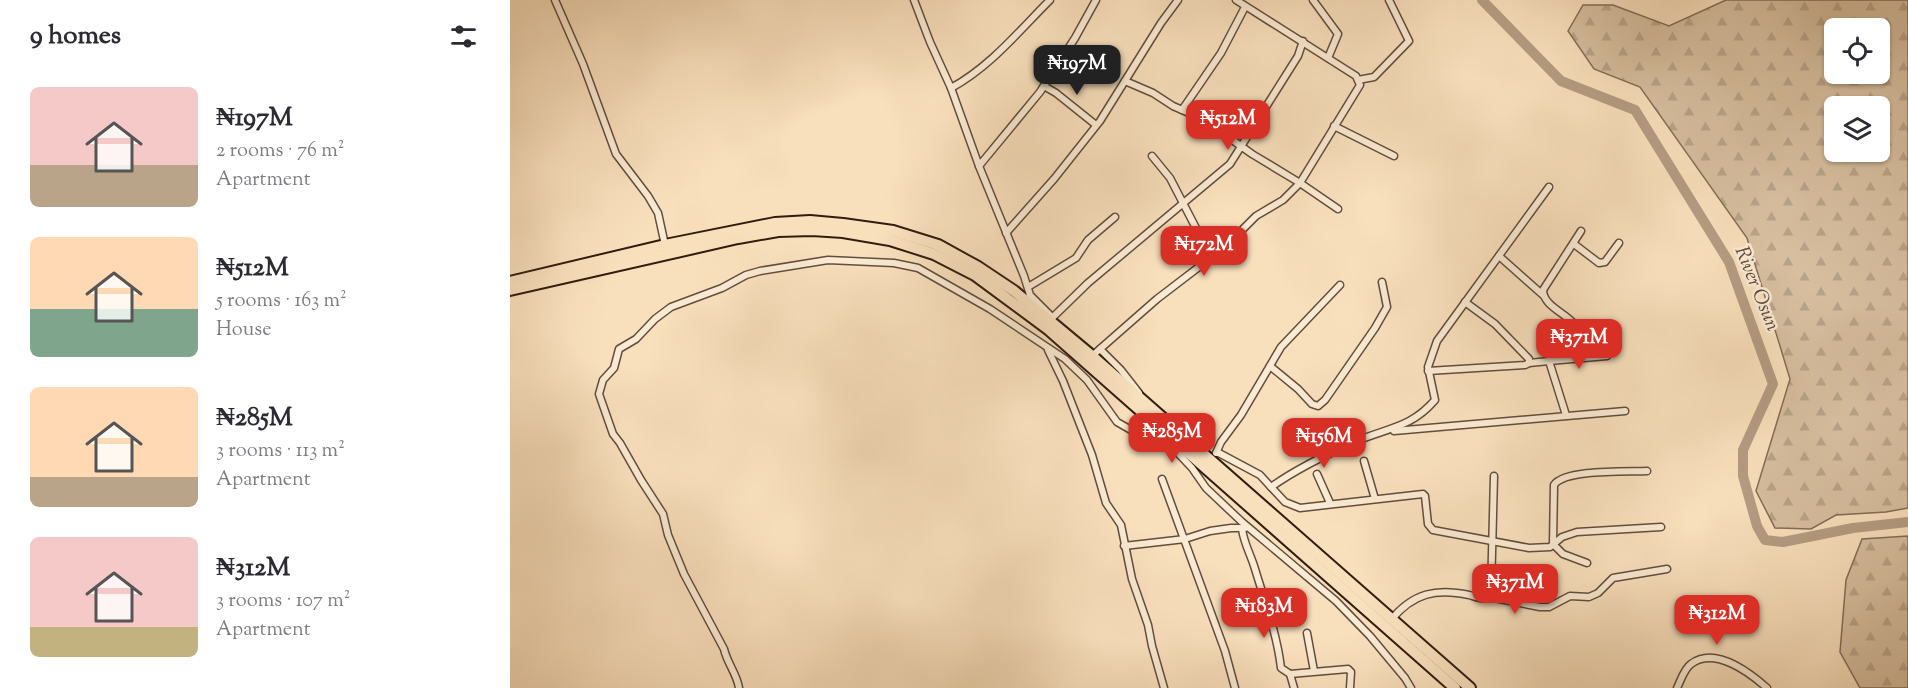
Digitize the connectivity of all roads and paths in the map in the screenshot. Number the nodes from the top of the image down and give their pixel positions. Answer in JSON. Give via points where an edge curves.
{"nodes":[{"id":1,"x":555,"y":0,"type":"edge"},
{"id":2,"x":914,"y":0,"type":"edge"},
{"id":3,"x":1050,"y":0,"type":"edge"},
{"id":4,"x":1096,"y":0,"type":"edge"},
{"id":5,"x":1178,"y":0,"type":"edge"},
{"id":6,"x":1236,"y":0,"type":"edge"},
{"id":7,"x":1313,"y":0,"type":"edge"},
{"id":8,"x":1389,"y":0,"type":"edge"},
{"id":9,"x":1245,"y":7,"type":"junction"},
{"id":10,"x":1303,"y":41,"type":"junction"},
{"id":11,"x":1328,"y":58,"type":"junction"},
{"id":12,"x":1358,"y":80,"type":"junction"},
{"id":13,"x":1125,"y":81,"type":"junction"},
{"id":14,"x":1044,"y":86,"type":"junction"},
{"id":15,"x":951,"y":88,"type":"junction"},
{"id":16,"x":1182,"y":110,"type":"junction"},
{"id":17,"x":1096,"y":125,"type":"junction"},
{"id":18,"x":1334,"y":126,"type":"junction"},
{"id":19,"x":1241,"y":145,"type":"junction"},
{"id":20,"x":1152,"y":156,"type":"dead end"},
{"id":21,"x":1394,"y":156,"type":"dead end"},
{"id":22,"x":979,"y":166,"type":"junction"},
{"id":23,"x":1300,"y":183,"type":"junction"},
{"id":24,"x":1549,"y":187,"type":"dead end"},
{"id":25,"x":1184,"y":202,"type":"junction"},
{"id":26,"x":1338,"y":209,"type":"dead end"},
{"id":27,"x":1114,"y":217,"type":"dead end"},
{"id":28,"x":1581,"y":231,"type":"dead end"},
{"id":29,"x":1005,"y":233,"type":"junction"},
{"id":30,"x":1619,"y":243,"type":"dead end"},
{"id":31,"x":1574,"y":244,"type":"junction"},
{"id":32,"x":665,"y":245,"type":"junction"},
{"id":33,"x":1499,"y":256,"type":"junction"},
{"id":34,"x":1211,"y":257,"type":"junction"},
{"id":35,"x":510,"y":282,"type":"edge"},
{"id":36,"x":1382,"y":282,"type":"dead end"},
{"id":37,"x":1340,"y":285,"type":"dead end"},
{"id":38,"x":1028,"y":287,"type":"junction"},
{"id":39,"x":510,"y":290,"type":"edge"},
{"id":40,"x":1543,"y":295,"type":"junction"},
{"id":41,"x":1465,"y":302,"type":"junction"},
{"id":42,"x":1051,"y":318,"type":"junction"},
{"id":43,"x":1048,"y":349,"type":"junction"},
{"id":44,"x":1096,"y":352,"type":"junction"},
{"id":45,"x":1607,"y":356,"type":"dead end"},
{"id":46,"x":1575,"y":358,"type":"junction"},
{"id":47,"x":1549,"y":361,"type":"junction"},
{"id":48,"x":1529,"y":363,"type":"junction"},
{"id":49,"x":1270,"y":366,"type":"junction"},
{"id":50,"x":1428,"y":371,"type":"junction"},
{"id":51,"x":1625,"y":411,"type":"dead end"},
{"id":52,"x":1566,"y":416,"type":"junction"},
{"id":53,"x":1412,"y":420,"type":"junction"},
{"id":54,"x":1413,"y":429,"type":"junction"},
{"id":55,"x":1390,"y":431,"type":"junction"},
{"id":56,"x":1364,"y":461,"type":"dead end"},
{"id":57,"x":1208,"y":465,"type":"junction"},
{"id":58,"x":1647,"y":471,"type":"dead end"},
{"id":59,"x":1317,"y":474,"type":"dead end"},
{"id":60,"x":1494,"y":476,"type":"dead end"},
{"id":61,"x":1162,"y":479,"type":"dead end"},
{"id":62,"x":1271,"y":487,"type":"junction"},
{"id":63,"x":1374,"y":499,"type":"junction"},
{"id":64,"x":1330,"y":504,"type":"junction"},
{"id":65,"x":1661,"y":527,"type":"dead end"},
{"id":66,"x":1246,"y":528,"type":"junction"},
{"id":67,"x":1185,"y":539,"type":"junction"},
{"id":68,"x":1493,"y":543,"type":"junction"},
{"id":69,"x":1553,"y":544,"type":"junction"},
{"id":70,"x":1124,"y":546,"type":"junction"},
{"id":71,"x":1587,"y":563,"type":"dead end"},
{"id":72,"x":1667,"y":569,"type":"dead end"},
{"id":73,"x":1492,"y":596,"type":"junction"},
{"id":74,"x":1391,"y":620,"type":"junction"},
{"id":75,"x":1307,"y":633,"type":"dead end"},
{"id":76,"x":1314,"y":671,"type":"junction"},
{"id":77,"x":1290,"y":674,"type":"junction"},
{"id":78,"x":739,"y":688,"type":"edge"},
{"id":79,"x":1164,"y":688,"type":"edge"},
{"id":80,"x":1235,"y":688,"type":"edge"},
{"id":81,"x":1294,"y":688,"type":"edge"},
{"id":82,"x":1350,"y":688,"type":"edge"},
{"id":83,"x":1411,"y":688,"type":"edge"},
{"id":84,"x":1455,"y":688,"type":"edge"},
{"id":85,"x":1470,"y":688,"type":"edge"},
{"id":86,"x":1677,"y":688,"type":"edge"},
{"id":87,"x":1767,"y":688,"type":"edge"}],
"edges":[{"from":1,"to":32,"type":"street","via":[[616,154],[658,213]]},
{"from":2,"to":15,"type":"street"},
{"from":3,"to":15,"type":"street","via":[[994,57]]},
{"from":4,"to":14,"type":"street"},
{"from":5,"to":13,"type":"street"},
{"from":6,"to":9,"type":"street"},
{"from":7,"to":11,"type":"street","via":[[1338,34]]},
{"from":8,"to":12,"type":"street","via":[[1409,41],[1374,77]]},
{"from":9,"to":10,"type":"street"},
{"from":9,"to":16,"type":"street","via":[[1221,53]]},
{"from":10,"to":11,"type":"street"},
{"from":10,"to":19,"type":"street","via":[[1298,56]]},
{"from":11,"to":12,"type":"street"},
{"from":12,"to":18,"type":"street","via":[[1360,85]]},
{"from":13,"to":16,"type":"street"},
{"from":13,"to":17,"type":"street"},
{"from":14,"to":17,"type":"street"},
{"from":14,"to":22,"type":"street"},
{"from":15,"to":22,"type":"street"},
{"from":16,"to":19,"type":"street"},
{"from":17,"to":29,"type":"street"},
{"from":18,"to":21,"type":"street"},
{"from":18,"to":23,"type":"street"},
{"from":19,"to":23,"type":"street"},
{"from":19,"to":25,"type":"street","via":[[1230,164]]},
{"from":20,"to":25,"type":"street"},
{"from":22,"to":29,"type":"street"},
{"from":23,"to":26,"type":"street"},
{"from":23,"to":34,"type":"street"},
{"from":24,"to":33,"type":"street"},
{"from":25,"to":34,"type":"street"},
{"from":25,"to":42,"type":"street"},
{"from":27,"to":38,"type":"street","via":[[1088,240],[1076,258]]},
{"from":28,"to":31,"type":"street"},
{"from":29,"to":38,"type":"street"},
{"from":30,"to":31,"type":"street","via":[[1605,262],[1599,263]]},
{"from":31,"to":40,"type":"street"},
{"from":32,"to":35,"type":"highway"},
{"from":32,"to":42,"type":"highway","via":[[775,223],[810,221],[892,231],[938,245],[978,267]]},
{"from":33,"to":40,"type":"street"},
{"from":33,"to":41,"type":"street"},
{"from":34,"to":44,"type":"street"},
{"from":36,"to":49,"type":"street","via":[[1387,307],[1318,406]]},
{"from":37,"to":49,"type":"street","via":[[1281,347]]},
{"from":38,"to":42,"type":"street","via":[[1030,295]]},
{"from":39,"to":57,"type":"highway","via":[[778,231],[843,232],[890,240],[975,274],[1048,329]]},
{"from":40,"to":46,"type":"street","via":[[1575,325],[1584,347]]},
{"from":41,"to":48,"type":"street","via":[[1495,324]]},
{"from":41,"to":50,"type":"street","via":[[1437,341]]},
{"from":42,"to":44,"type":"highway"},
{"from":43,"to":57,"type":"street","via":[[1087,380],[1117,422]]},
{"from":43,"to":70,"type":"street","via":[[1092,455],[1106,504],[1121,525]]},
{"from":43,"to":78,"type":"street","via":[[990,309],[918,268],[844,260],[746,275],[671,307],[619,349],[614,368],[603,380],[599,394],[613,434],[663,514],[684,574],[724,650]]},
{"from":44,"to":57,"type":"highway"},
{"from":45,"to":46,"type":"street"},
{"from":46,"to":47,"type":"street"},
{"from":47,"to":48,"type":"street"},
{"from":47,"to":52,"type":"street"},
{"from":48,"to":50,"type":"street"},
{"from":49,"to":57,"type":"street"},
{"from":50,"to":53,"type":"street","via":[[1435,400]]},
{"from":51,"to":52,"type":"street"},
{"from":52,"to":54,"type":"street"},
{"from":53,"to":54,"type":"street"},
{"from":53,"to":55,"type":"street"},
{"from":54,"to":55,"type":"street"},
{"from":55,"to":62,"type":"street","via":[[1366,437],[1318,459]]},
{"from":56,"to":63,"type":"street"},
{"from":57,"to":62,"type":"street","via":[[1260,475]]},
{"from":57,"to":66,"type":"street","via":[[1206,488]]},
{"from":57,"to":74,"type":"highway"},
{"from":57,"to":84,"type":"highway"},
{"from":58,"to":69,"type":"street","via":[[1589,473],[1557,481],[1552,492]]},
{"from":59,"to":64,"type":"street"},
{"from":60,"to":68,"type":"street"},
{"from":61,"to":67,"type":"street"},
{"from":62,"to":64,"type":"street","via":[[1293,506]]},
{"from":63,"to":64,"type":"street"},
{"from":63,"to":68,"type":"street","via":[[1423,494],[1432,530]]},
{"from":65,"to":69,"type":"street","via":[[1577,532]]},
{"from":66,"to":67,"type":"street","via":[[1210,531]]},
{"from":66,"to":77,"type":"street","via":[[1244,544],[1271,617],[1281,669]]},
{"from":66,"to":83,"type":"street","via":[[1336,601]]},
{"from":67,"to":70,"type":"street"},
{"from":67,"to":80,"type":"street"},
{"from":68,"to":69,"type":"street","via":[[1529,548]]},
{"from":68,"to":73,"type":"street"},
{"from":69,"to":71,"type":"street","via":[[1563,554]]},
{"from":70,"to":79,"type":"street"},
{"from":72,"to":73,"type":"street","via":[[1612,578],[1603,591],[1589,597],[1570,596],[1549,607]]},
{"from":73,"to":74,"type":"street","via":[[1483,599],[1446,591],[1426,593],[1406,604]]},
{"from":74,"to":85,"type":"highway"},
{"from":75,"to":76,"type":"street"},
{"from":76,"to":77,"type":"street"},
{"from":76,"to":82,"type":"street","via":[[1350,670]]},
{"from":77,"to":81,"type":"street"},
{"from":86,"to":87,"type":"street","via":[[1692,664],[1716,658],[1746,671]]}]}
